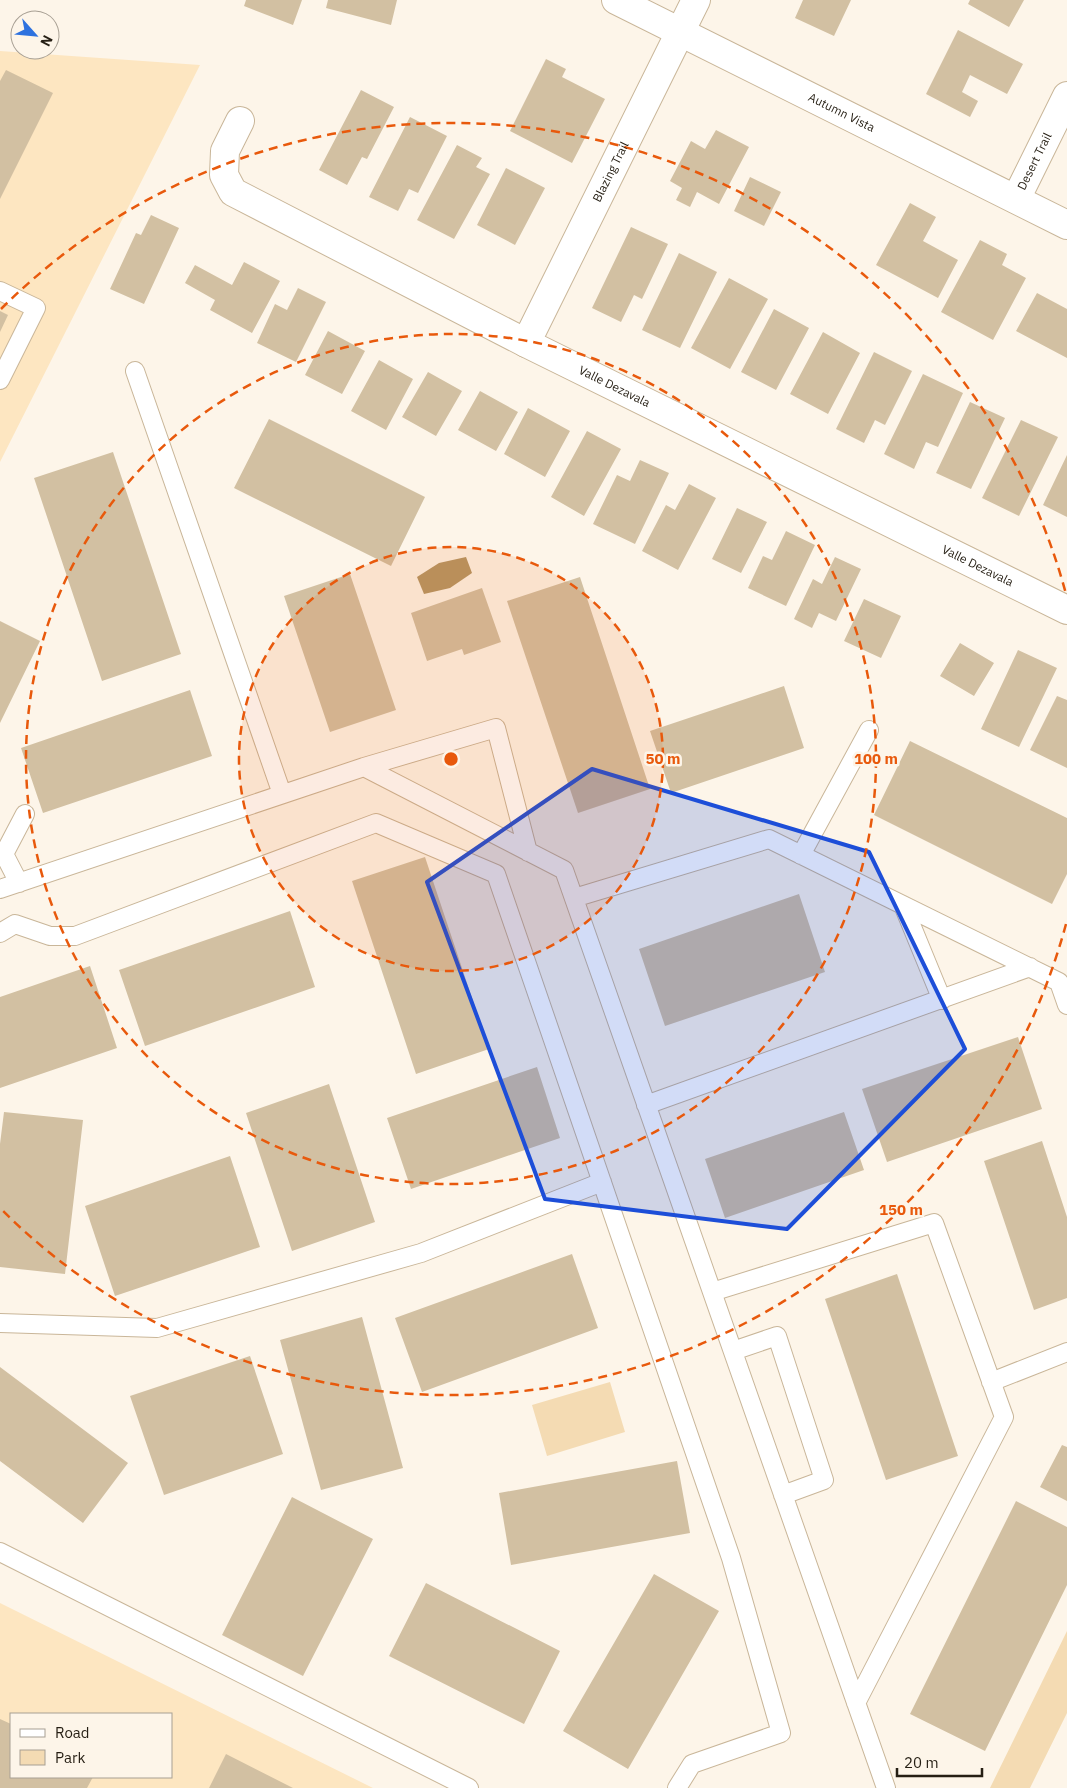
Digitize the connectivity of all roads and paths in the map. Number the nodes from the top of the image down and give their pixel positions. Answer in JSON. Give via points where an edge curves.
{"nodes":[{"id":1,"x":616,"y":0,"type":"edge"},
{"id":2,"x":696,"y":0,"type":"edge"},
{"id":3,"x":680,"y":32,"type":"junction"},
{"id":4,"x":1067,"y":96,"type":"edge"},
{"id":5,"x":240,"y":121,"type":"dead end"},
{"id":6,"x":1016,"y":199,"type":"junction"},
{"id":7,"x":1067,"y":225,"type":"edge"},
{"id":8,"x":0,"y":291,"type":"edge"},
{"id":9,"x":526,"y":343,"type":"junction"},
{"id":10,"x":135,"y":371,"type":"dead end"},
{"id":11,"x":0,"y":380,"type":"edge"},
{"id":12,"x":1067,"y":610,"type":"edge"},
{"id":13,"x":869,"y":730,"type":"dead end"},
{"id":14,"x":364,"y":766,"type":"junction"},
{"id":15,"x":282,"y":794,"type":"junction"},
{"id":16,"x":25,"y":814,"type":"dead end"},
{"id":17,"x":528,"y":852,"type":"junction"},
{"id":18,"x":801,"y":855,"type":"junction"},
{"id":19,"x":19,"y":883,"type":"junction"},
{"id":20,"x":0,"y":889,"type":"edge"},
{"id":21,"x":574,"y":898,"type":"junction"},
{"id":22,"x":904,"y":905,"type":"junction"},
{"id":23,"x":0,"y":933,"type":"edge"},
{"id":24,"x":1030,"y":967,"type":"junction"},
{"id":25,"x":942,"y":1000,"type":"junction"},
{"id":26,"x":1067,"y":1005,"type":"edge"},
{"id":27,"x":646,"y":1106,"type":"junction"},
{"id":28,"x":602,"y":1182,"type":"junction"},
{"id":29,"x":712,"y":1292,"type":"junction"},
{"id":30,"x":0,"y":1323,"type":"edge"},
{"id":31,"x":733,"y":1351,"type":"junction"},
{"id":32,"x":1067,"y":1352,"type":"edge"},
{"id":33,"x":991,"y":1382,"type":"junction"},
{"id":34,"x":783,"y":1495,"type":"junction"},
{"id":35,"x":0,"y":1552,"type":"edge"},
{"id":36,"x":856,"y":1703,"type":"junction"},
{"id":37,"x":469,"y":1788,"type":"edge"},
{"id":38,"x":677,"y":1788,"type":"edge"},
{"id":39,"x":886,"y":1788,"type":"edge"}],
"edges":[{"from":1,"to":3,"type":"street","name":"Autumn Vista"},
{"from":2,"to":3,"type":"street","name":"Blazing Trail"},
{"from":3,"to":6,"type":"street","name":"Autumn Vista"},
{"from":3,"to":9,"type":"street","name":"Blazing Trail"},
{"from":4,"to":6,"type":"street","name":"Desert Trail"},
{"from":5,"to":9,"type":"street","name":"Valle Dezavala","via":[[224,151],[224,175],[233,192]]},
{"from":6,"to":7,"type":"street","name":"Autumn Vista"},
{"from":8,"to":11,"type":"lane","via":[[36,308]]},
{"from":9,"to":12,"type":"street","name":"Valle Dezavala"},
{"from":10,"to":15,"type":"lane"},
{"from":13,"to":18,"type":"lane"},
{"from":14,"to":15,"type":"lane"},
{"from":14,"to":17,"type":"lane"},
{"from":14,"to":17,"type":"lane","via":[[496,728]]},
{"from":15,"to":19,"type":"lane"},
{"from":16,"to":19,"type":"lane","via":[[4,854]]},
{"from":17,"to":21,"type":"lane","via":[[564,870]]},
{"from":18,"to":21,"type":"lane","via":[[770,839]]},
{"from":18,"to":22,"type":"lane"},
{"from":19,"to":20,"type":"lane"},
{"from":21,"to":27,"type":"lane"},
{"from":22,"to":24,"type":"lane"},
{"from":22,"to":25,"type":"lane"},
{"from":23,"to":28,"type":"lane","via":[[16,924],[50,936],[75,936],[376,823],[496,874]]},
{"from":24,"to":25,"type":"lane"},
{"from":24,"to":26,"type":"lane","via":[[1059,982]]},
{"from":25,"to":27,"type":"lane"},
{"from":27,"to":29,"type":"lane"},
{"from":28,"to":30,"type":"lane","via":[[422,1253],[157,1328]]},
{"from":28,"to":38,"type":"lane","via":[[731,1558],[781,1733],[692,1764]]},
{"from":29,"to":31,"type":"lane"},
{"from":29,"to":33,"type":"lane","via":[[934,1223]]},
{"from":31,"to":34,"type":"lane"},
{"from":31,"to":34,"type":"lane","via":[[777,1336],[824,1480]]},
{"from":32,"to":33,"type":"lane"},
{"from":33,"to":36,"type":"lane","via":[[1004,1416]]},
{"from":34,"to":36,"type":"lane"},
{"from":35,"to":37,"type":"lane"},
{"from":36,"to":39,"type":"lane"}]}
